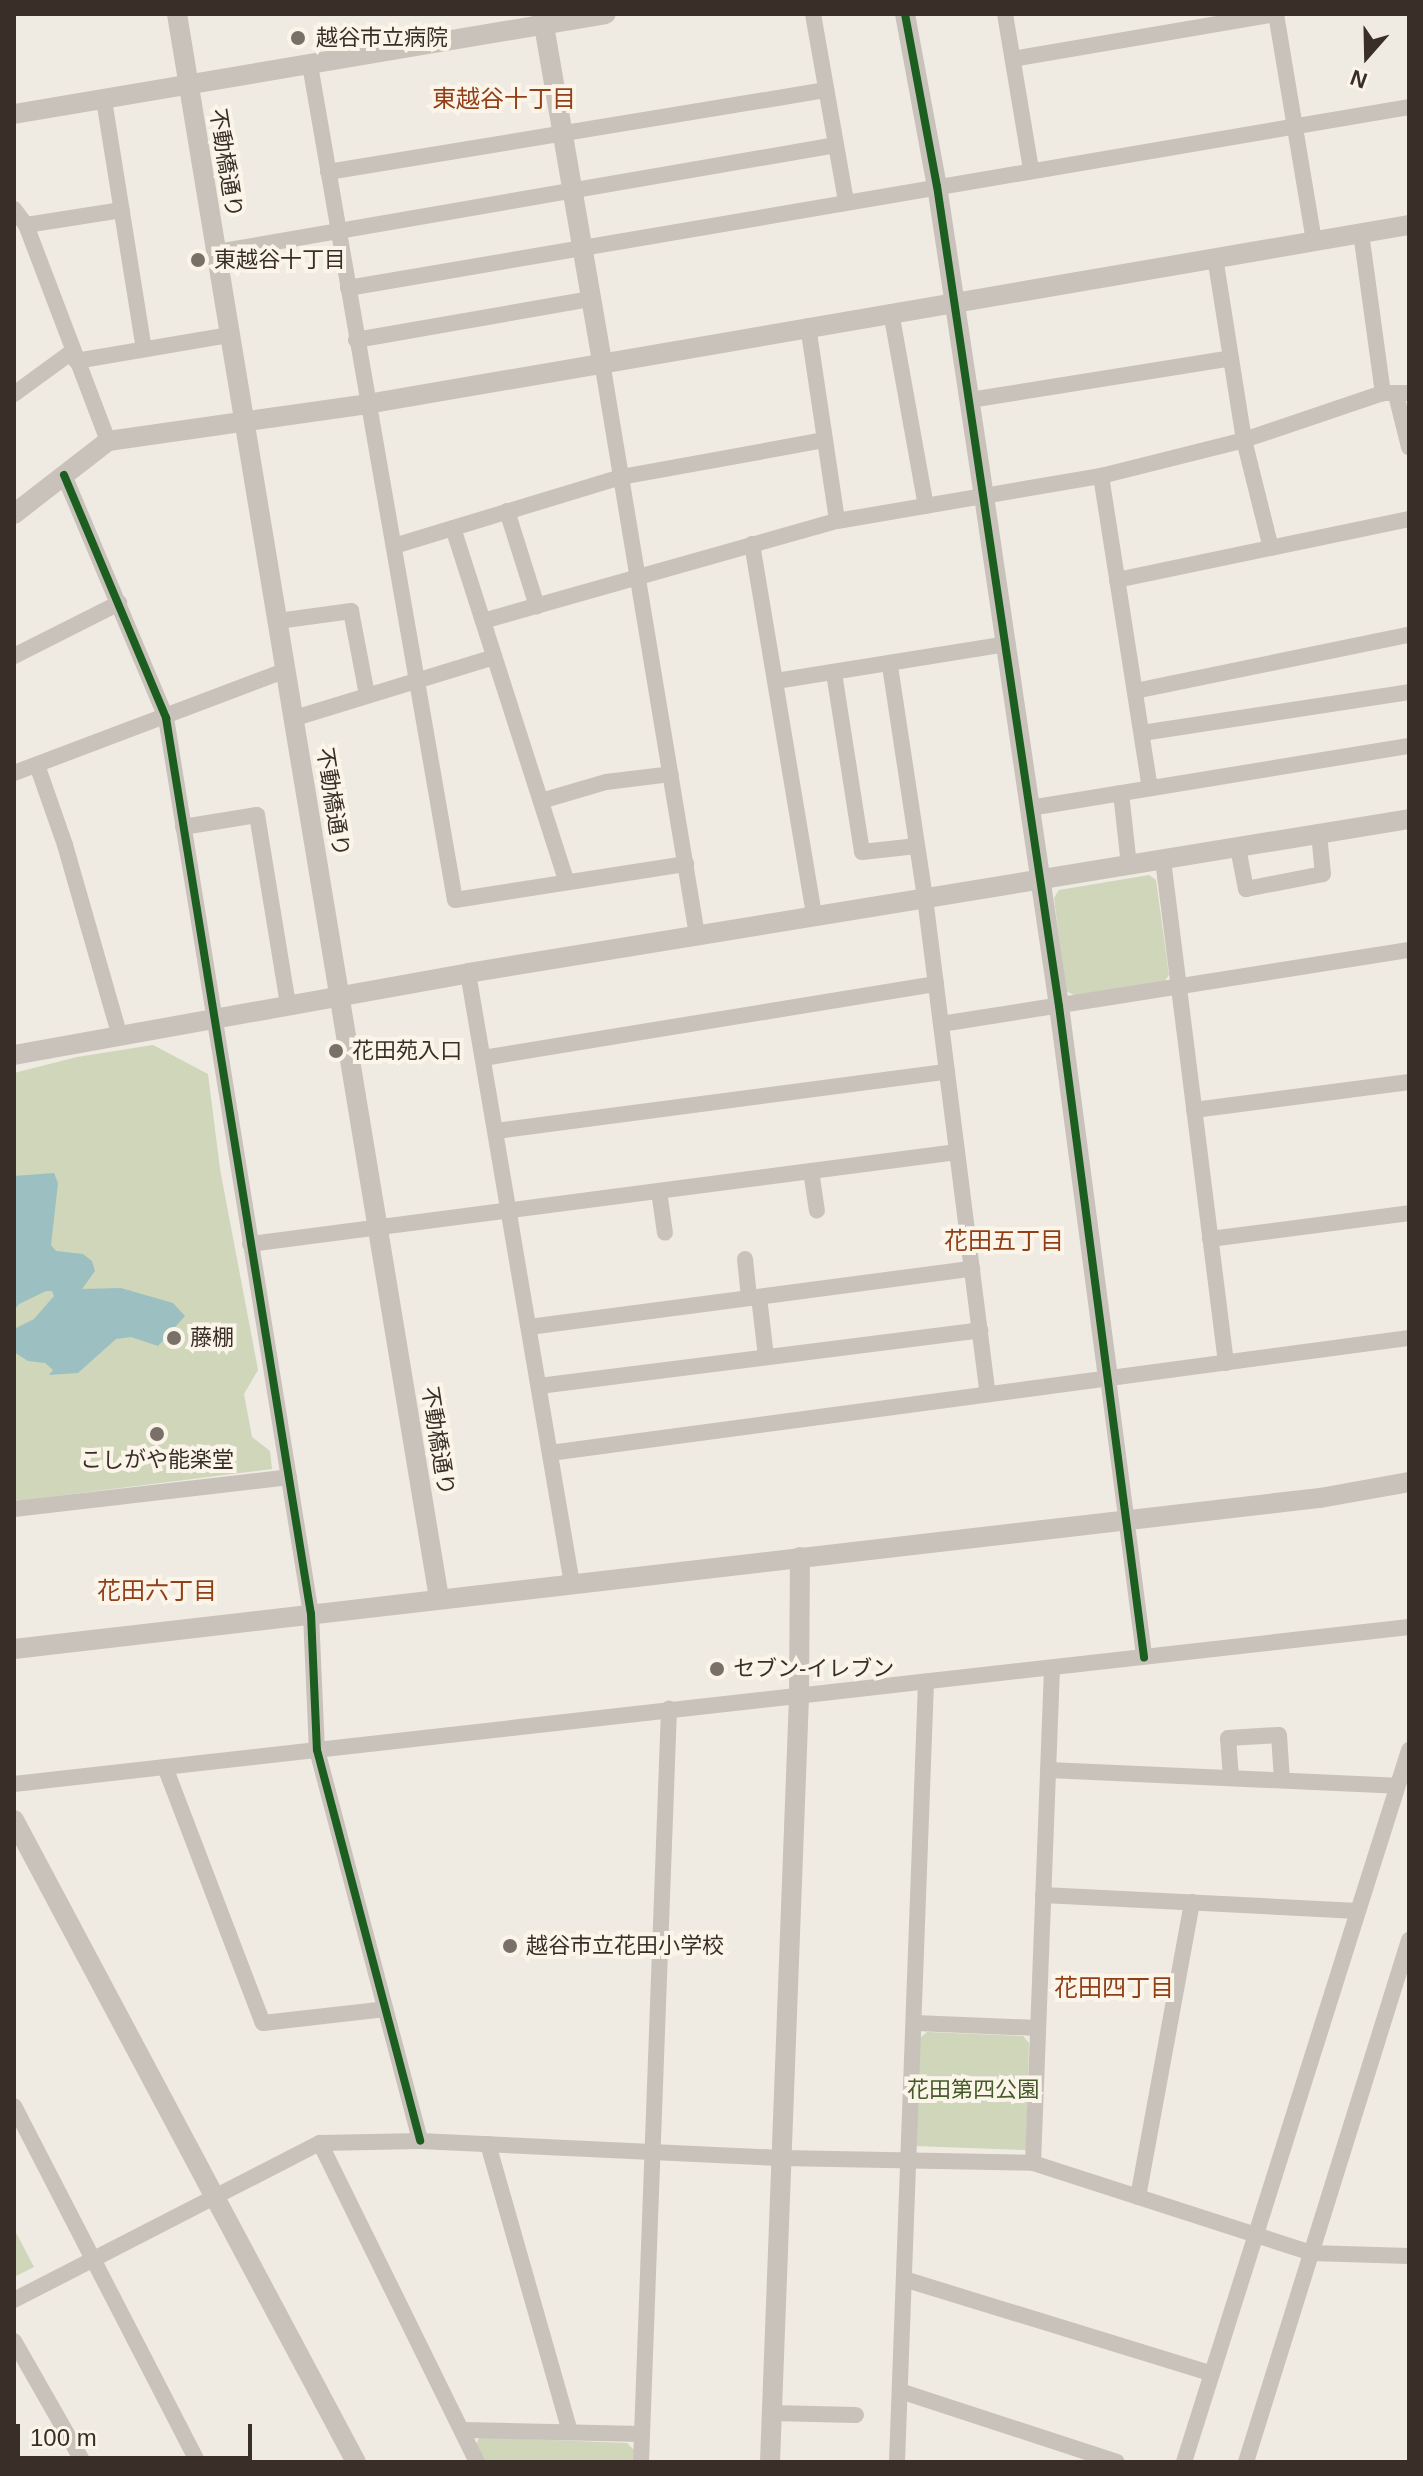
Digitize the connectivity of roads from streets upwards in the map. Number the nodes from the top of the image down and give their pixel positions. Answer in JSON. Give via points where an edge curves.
{"nodes":[{"id":1,"x":177,"y":14,"type":"edge"},
{"id":2,"x":606,"y":14,"type":"edge"},
{"id":3,"x":813,"y":14,"type":"edge"},
{"id":4,"x":905,"y":14,"type":"edge"},
{"id":5,"x":1005,"y":14,"type":"edge"},
{"id":6,"x":1276,"y":14,"type":"edge"},
{"id":7,"x":543,"y":19,"type":"edge"},
{"id":8,"x":1013,"y":59,"type":"junction"},
{"id":9,"x":310,"y":65,"type":"junction"},
{"id":10,"x":189,"y":85,"type":"junction"},
{"id":11,"x":826,"y":90,"type":"junction"},
{"id":12,"x":104,"y":100,"type":"junction"},
{"id":13,"x":1409,"y":107,"type":"edge"},
{"id":14,"x":14,"y":114,"type":"edge"},
{"id":15,"x":1294,"y":126,"type":"junction"},
{"id":16,"x":564,"y":133,"type":"junction"},
{"id":17,"x":836,"y":145,"type":"junction"},
{"id":18,"x":1031,"y":170,"type":"junction"},
{"id":19,"x":328,"y":172,"type":"junction"},
{"id":20,"x":937,"y":186,"type":"junction"},
{"id":21,"x":573,"y":190,"type":"junction"},
{"id":22,"x":846,"y":202,"type":"junction"},
{"id":23,"x":14,"y":209,"type":"edge"},
{"id":24,"x":122,"y":210,"type":"junction"},
{"id":25,"x":26,"y":225,"type":"junction"},
{"id":26,"x":1409,"y":225,"type":"edge"},
{"id":27,"x":338,"y":230,"type":"junction"},
{"id":28,"x":1361,"y":233,"type":"junction"},
{"id":29,"x":1314,"y":241,"type":"junction"},
{"id":30,"x":583,"y":247,"type":"junction"},
{"id":31,"x":217,"y":252,"type":"junction"},
{"id":32,"x":1215,"y":257,"type":"junction"},
{"id":33,"x":348,"y":288,"type":"junction"},
{"id":34,"x":592,"y":299,"type":"junction"},
{"id":35,"x":955,"y":302,"type":"junction"},
{"id":36,"x":891,"y":312,"type":"junction"},
{"id":37,"x":808,"y":326,"type":"junction"},
{"id":38,"x":230,"y":335,"type":"junction"},
{"id":39,"x":356,"y":340,"type":"junction"},
{"id":40,"x":144,"y":349,"type":"junction"},
{"id":41,"x":74,"y":356,"type":"junction"},
{"id":42,"x":1231,"y":358,"type":"junction"},
{"id":43,"x":602,"y":362,"type":"junction"},
{"id":44,"x":14,"y":394,"type":"edge"},
{"id":45,"x":1396,"y":394,"type":"edge"},
{"id":46,"x":970,"y":400,"type":"junction"},
{"id":47,"x":367,"y":404,"type":"junction"},
{"id":48,"x":245,"y":424,"type":"junction"},
{"id":49,"x":825,"y":440,"type":"junction"},
{"id":50,"x":1244,"y":440,"type":"junction"},
{"id":51,"x":108,"y":441,"type":"junction"},
{"id":52,"x":1409,"y":447,"type":"edge"},
{"id":53,"x":64,"y":475,"type":"junction"},
{"id":54,"x":1101,"y":476,"type":"junction"},
{"id":55,"x":621,"y":477,"type":"junction"},
{"id":56,"x":984,"y":496,"type":"junction"},
{"id":57,"x":926,"y":506,"type":"junction"},
{"id":58,"x":507,"y":511,"type":"junction"},
{"id":59,"x":14,"y":514,"type":"edge"},
{"id":60,"x":1409,"y":519,"type":"edge"},
{"id":61,"x":837,"y":521,"type":"junction"},
{"id":62,"x":453,"y":528,"type":"junction"},
{"id":63,"x":752,"y":544,"type":"junction"},
{"id":64,"x":394,"y":546,"type":"junction"},
{"id":65,"x":1271,"y":548,"type":"junction"},
{"id":66,"x":638,"y":577,"type":"junction"},
{"id":67,"x":1117,"y":580,"type":"junction"},
{"id":68,"x":119,"y":603,"type":"junction"},
{"id":69,"x":537,"y":606,"type":"junction"},
{"id":70,"x":278,"y":621,"type":"junction"},
{"id":71,"x":483,"y":621,"type":"junction"},
{"id":72,"x":1409,"y":635,"type":"edge"},
{"id":73,"x":1006,"y":644,"type":"junction"},
{"id":74,"x":14,"y":656,"type":"edge"},
{"id":75,"x":494,"y":657,"type":"junction"},
{"id":76,"x":890,"y":666,"type":"junction"},
{"id":77,"x":286,"y":670,"type":"junction"},
{"id":78,"x":834,"y":673,"type":"junction"},
{"id":79,"x":418,"y":680,"type":"junction"},
{"id":80,"x":776,"y":681,"type":"junction"},
{"id":81,"x":1135,"y":691,"type":"junction"},
{"id":82,"x":1409,"y":692,"type":"edge"},
{"id":83,"x":367,"y":695,"type":"junction"},
{"id":84,"x":166,"y":718,"type":"junction"},
{"id":85,"x":295,"y":718,"type":"junction"},
{"id":86,"x":1142,"y":733,"type":"junction"},
{"id":87,"x":1409,"y":746,"type":"edge"},
{"id":88,"x":37,"y":765,"type":"junction"},
{"id":89,"x":14,"y":773,"type":"edge"},
{"id":90,"x":671,"y":774,"type":"junction"},
{"id":91,"x":1150,"y":788,"type":"junction"},
{"id":92,"x":1121,"y":793,"type":"junction"},
{"id":93,"x":541,"y":801,"type":"junction"},
{"id":94,"x":1030,"y":808,"type":"junction"},
{"id":95,"x":1409,"y":819,"type":"edge"},
{"id":96,"x":183,"y":827,"type":"junction"},
{"id":97,"x":1319,"y":834,"type":"junction"},
{"id":98,"x":917,"y":846,"type":"junction"},
{"id":99,"x":1238,"y":848,"type":"junction"},
{"id":100,"x":1163,"y":860,"type":"junction"},
{"id":101,"x":686,"y":864,"type":"junction"},
{"id":102,"x":1129,"y":866,"type":"junction"},
{"id":103,"x":566,"y":880,"type":"junction"},
{"id":104,"x":1041,"y":882,"type":"junction"},
{"id":105,"x":925,"y":898,"type":"junction"},
{"id":106,"x":814,"y":915,"type":"junction"},
{"id":107,"x":697,"y":935,"type":"junction"},
{"id":108,"x":1409,"y":950,"type":"edge"},
{"id":109,"x":468,"y":973,"type":"junction"},
{"id":110,"x":936,"y":984,"type":"junction"},
{"id":111,"x":1179,"y":988,"type":"junction"},
{"id":112,"x":341,"y":995,"type":"junction"},
{"id":113,"x":288,"y":1004,"type":"junction"},
{"id":114,"x":1059,"y":1006,"type":"junction"},
{"id":115,"x":214,"y":1017,"type":"junction"},
{"id":116,"x":941,"y":1024,"type":"junction"},
{"id":117,"x":119,"y":1033,"type":"junction"},
{"id":118,"x":14,"y":1055,"type":"edge"},
{"id":119,"x":483,"y":1058,"type":"junction"},
{"id":120,"x":947,"y":1072,"type":"junction"},
{"id":121,"x":1409,"y":1082,"type":"edge"},
{"id":122,"x":1194,"y":1110,"type":"junction"},
{"id":123,"x":496,"y":1131,"type":"junction"},
{"id":124,"x":957,"y":1152,"type":"junction"},
{"id":125,"x":811,"y":1171,"type":"junction"},
{"id":126,"x":659,"y":1191,"type":"junction"},
{"id":127,"x":509,"y":1210,"type":"junction"},
{"id":128,"x":817,"y":1211,"type":"dead end"},
{"id":129,"x":1409,"y":1213,"type":"edge"},
{"id":130,"x":379,"y":1227,"type":"junction"},
{"id":131,"x":665,"y":1233,"type":"dead end"},
{"id":132,"x":1210,"y":1239,"type":"junction"},
{"id":133,"x":250,"y":1244,"type":"junction"},
{"id":134,"x":745,"y":1259,"type":"dead end"},
{"id":135,"x":972,"y":1269,"type":"junction"},
{"id":136,"x":754,"y":1297,"type":"junction"},
{"id":137,"x":529,"y":1327,"type":"junction"},
{"id":138,"x":980,"y":1330,"type":"junction"},
{"id":139,"x":1409,"y":1338,"type":"edge"},
{"id":140,"x":766,"y":1357,"type":"junction"},
{"id":141,"x":1226,"y":1363,"type":"junction"},
{"id":142,"x":1108,"y":1378,"type":"junction"},
{"id":143,"x":539,"y":1386,"type":"junction"},
{"id":144,"x":988,"y":1394,"type":"junction"},
{"id":145,"x":550,"y":1453,"type":"junction"},
{"id":146,"x":289,"y":1477,"type":"junction"},
{"id":147,"x":1409,"y":1482,"type":"edge"},
{"id":148,"x":14,"y":1509,"type":"edge"},
{"id":149,"x":1126,"y":1520,"type":"junction"},
{"id":150,"x":800,"y":1557,"type":"junction"},
{"id":151,"x":572,"y":1584,"type":"junction"},
{"id":152,"x":439,"y":1598,"type":"junction"},
{"id":153,"x":311,"y":1614,"type":"junction"},
{"id":154,"x":1409,"y":1627,"type":"edge"},
{"id":155,"x":14,"y":1649,"type":"edge"},
{"id":156,"x":1144,"y":1657,"type":"junction"},
{"id":157,"x":1052,"y":1668,"type":"junction"},
{"id":158,"x":926,"y":1682,"type":"junction"},
{"id":159,"x":799,"y":1696,"type":"junction"},
{"id":160,"x":669,"y":1709,"type":"junction"},
{"id":161,"x":317,"y":1750,"type":"junction"},
{"id":162,"x":1409,"y":1750,"type":"edge"},
{"id":163,"x":165,"y":1767,"type":"junction"},
{"id":164,"x":1049,"y":1770,"type":"junction"},
{"id":165,"x":1231,"y":1778,"type":"junction"},
{"id":166,"x":1282,"y":1780,"type":"junction"},
{"id":167,"x":14,"y":1784,"type":"edge"},
{"id":168,"x":1397,"y":1786,"type":"junction"},
{"id":169,"x":14,"y":1820,"type":"edge"},
{"id":170,"x":1043,"y":1895,"type":"junction"},
{"id":171,"x":1192,"y":1902,"type":"junction"},
{"id":172,"x":1358,"y":1911,"type":"junction"},
{"id":173,"x":1409,"y":1940,"type":"edge"},
{"id":174,"x":385,"y":2009,"type":"junction"},
{"id":175,"x":915,"y":2023,"type":"junction"},
{"id":176,"x":1038,"y":2028,"type":"junction"},
{"id":177,"x":14,"y":2106,"type":"edge"},
{"id":178,"x":420,"y":2141,"type":"junction"},
{"id":179,"x":320,"y":2143,"type":"junction"},
{"id":180,"x":488,"y":2144,"type":"junction"},
{"id":181,"x":652,"y":2152,"type":"junction"},
{"id":182,"x":781,"y":2158,"type":"junction"},
{"id":183,"x":909,"y":2160,"type":"junction"},
{"id":184,"x":1033,"y":2163,"type":"junction"},
{"id":185,"x":214,"y":2197,"type":"junction"},
{"id":186,"x":1138,"y":2197,"type":"junction"},
{"id":187,"x":1255,"y":2235,"type":"junction"},
{"id":188,"x":1311,"y":2253,"type":"junction"},
{"id":189,"x":1409,"y":2256,"type":"edge"},
{"id":190,"x":94,"y":2260,"type":"junction"},
{"id":191,"x":904,"y":2279,"type":"junction"},
{"id":192,"x":14,"y":2300,"type":"edge"},
{"id":193,"x":14,"y":2341,"type":"edge"},
{"id":194,"x":1212,"y":2374,"type":"junction"},
{"id":195,"x":900,"y":2391,"type":"junction"},
{"id":196,"x":772,"y":2413,"type":"junction"},
{"id":197,"x":856,"y":2415,"type":"dead end"},
{"id":198,"x":463,"y":2430,"type":"junction"},
{"id":199,"x":570,"y":2432,"type":"junction"},
{"id":200,"x":642,"y":2434,"type":"junction"},
{"id":201,"x":83,"y":2462,"type":"edge"},
{"id":202,"x":198,"y":2462,"type":"edge"},
{"id":203,"x":356,"y":2462,"type":"edge"},
{"id":204,"x":477,"y":2462,"type":"edge"},
{"id":205,"x":641,"y":2462,"type":"edge"},
{"id":206,"x":770,"y":2462,"type":"edge"},
{"id":207,"x":897,"y":2462,"type":"edge"},
{"id":208,"x":1117,"y":2462,"type":"edge"},
{"id":209,"x":1184,"y":2462,"type":"edge"},
{"id":210,"x":1246,"y":2462,"type":"edge"}],
"edges":[{"from":1,"to":10,"type":"street","name":"不動橋通り"},
{"from":2,"to":7,"type":"street"},
{"from":3,"to":11,"type":"street"},
{"from":4,"to":20,"type":"street"},
{"from":5,"to":8,"type":"street"},
{"from":6,"to":8,"type":"street"},
{"from":6,"to":15,"type":"street"},
{"from":7,"to":9,"type":"street"},
{"from":7,"to":16,"type":"street"},
{"from":8,"to":18,"type":"street"},
{"from":9,"to":10,"type":"street"},
{"from":9,"to":19,"type":"street"},
{"from":10,"to":12,"type":"street"},
{"from":10,"to":31,"type":"street","name":"不動橋通り"},
{"from":11,"to":16,"type":"street"},
{"from":11,"to":17,"type":"street"},
{"from":12,"to":14,"type":"street"},
{"from":12,"to":24,"type":"street"},
{"from":13,"to":15,"type":"street"},
{"from":15,"to":18,"type":"street"},
{"from":15,"to":29,"type":"street"},
{"from":16,"to":19,"type":"street"},
{"from":16,"to":21,"type":"street"},
{"from":17,"to":21,"type":"street"},
{"from":17,"to":22,"type":"street"},
{"from":18,"to":20,"type":"street"},
{"from":19,"to":27,"type":"street"},
{"from":20,"to":22,"type":"street"},
{"from":20,"to":35,"type":"street"},
{"from":21,"to":27,"type":"street"},
{"from":21,"to":30,"type":"street"},
{"from":22,"to":30,"type":"street"},
{"from":23,"to":25,"type":"street"},
{"from":24,"to":25,"type":"street"},
{"from":24,"to":40,"type":"street"},
{"from":25,"to":41,"type":"street"},
{"from":26,"to":28,"type":"street"},
{"from":27,"to":31,"type":"street"},
{"from":27,"to":33,"type":"street"},
{"from":28,"to":29,"type":"street"},
{"from":28,"to":45,"type":"street"},
{"from":29,"to":32,"type":"street"},
{"from":30,"to":33,"type":"street"},
{"from":30,"to":34,"type":"street"},
{"from":31,"to":38,"type":"street","name":"不動橋通り"},
{"from":32,"to":35,"type":"street"},
{"from":32,"to":42,"type":"street"},
{"from":33,"to":39,"type":"street"},
{"from":34,"to":39,"type":"street"},
{"from":34,"to":43,"type":"street"},
{"from":35,"to":36,"type":"street"},
{"from":35,"to":46,"type":"street"},
{"from":36,"to":37,"type":"street"},
{"from":36,"to":57,"type":"street"},
{"from":37,"to":43,"type":"street"},
{"from":37,"to":49,"type":"street"},
{"from":38,"to":40,"type":"street"},
{"from":38,"to":48,"type":"street","name":"不動橋通り"},
{"from":39,"to":47,"type":"street"},
{"from":40,"to":41,"type":"street"},
{"from":41,"to":44,"type":"street"},
{"from":41,"to":51,"type":"street"},
{"from":42,"to":46,"type":"street"},
{"from":42,"to":50,"type":"street"},
{"from":43,"to":47,"type":"street"},
{"from":43,"to":55,"type":"street"},
{"from":45,"to":50,"type":"street"},
{"from":45,"to":52,"type":"street"},
{"from":46,"to":56,"type":"street"},
{"from":47,"to":48,"type":"street"},
{"from":47,"to":64,"type":"street"},
{"from":48,"to":51,"type":"street"},
{"from":48,"to":70,"type":"street","name":"不動橋通り"},
{"from":49,"to":55,"type":"street"},
{"from":49,"to":61,"type":"street"},
{"from":50,"to":54,"type":"street"},
{"from":50,"to":65,"type":"street"},
{"from":51,"to":53,"type":"street"},
{"from":53,"to":59,"type":"street"},
{"from":53,"to":68,"type":"street"},
{"from":54,"to":56,"type":"street"},
{"from":54,"to":67,"type":"street"},
{"from":55,"to":58,"type":"street"},
{"from":55,"to":66,"type":"street"},
{"from":56,"to":57,"type":"street"},
{"from":56,"to":73,"type":"street"},
{"from":57,"to":61,"type":"street"},
{"from":58,"to":62,"type":"street"},
{"from":58,"to":69,"type":"street"},
{"from":60,"to":65,"type":"street"},
{"from":61,"to":63,"type":"street"},
{"from":62,"to":64,"type":"street"},
{"from":62,"to":71,"type":"street"},
{"from":63,"to":66,"type":"street"},
{"from":63,"to":80,"type":"street"},
{"from":64,"to":79,"type":"street"},
{"from":65,"to":67,"type":"street"},
{"from":66,"to":69,"type":"street"},
{"from":66,"to":90,"type":"street"},
{"from":67,"to":81,"type":"street"},
{"from":68,"to":74,"type":"street"},
{"from":68,"to":84,"type":"street"},
{"from":69,"to":71,"type":"street"},
{"from":70,"to":77,"type":"street","name":"不動橋通り"},
{"from":70,"to":83,"type":"street","via":[[351,611]]},
{"from":71,"to":75,"type":"street"},
{"from":72,"to":81,"type":"street"},
{"from":73,"to":76,"type":"street"},
{"from":73,"to":94,"type":"street"},
{"from":75,"to":79,"type":"street"},
{"from":75,"to":93,"type":"street"},
{"from":76,"to":78,"type":"street"},
{"from":76,"to":98,"type":"street"},
{"from":77,"to":84,"type":"street"},
{"from":77,"to":85,"type":"street","name":"不動橋通り"},
{"from":78,"to":80,"type":"street"},
{"from":78,"to":98,"type":"street","via":[[862,852]]},
{"from":79,"to":83,"type":"street"},
{"from":79,"to":103,"type":"street","via":[[455,900]]},
{"from":80,"to":106,"type":"street"},
{"from":81,"to":86,"type":"street"},
{"from":82,"to":86,"type":"street"},
{"from":83,"to":85,"type":"street"},
{"from":84,"to":88,"type":"street"},
{"from":84,"to":96,"type":"street"},
{"from":85,"to":112,"type":"street","name":"不動橋通り"},
{"from":86,"to":91,"type":"street"},
{"from":87,"to":91,"type":"street"},
{"from":88,"to":89,"type":"street"},
{"from":88,"to":117,"type":"street"},
{"from":90,"to":93,"type":"street","via":[[606,782]]},
{"from":90,"to":101,"type":"street"},
{"from":91,"to":92,"type":"street"},
{"from":92,"to":94,"type":"street"},
{"from":92,"to":102,"type":"street"},
{"from":93,"to":103,"type":"street"},
{"from":94,"to":104,"type":"street"},
{"from":95,"to":97,"type":"street"},
{"from":96,"to":113,"type":"street","via":[[257,815]]},
{"from":96,"to":115,"type":"street"},
{"from":97,"to":99,"type":"street"},
{"from":97,"to":99,"type":"street","via":[[1323,874],[1246,889]]},
{"from":98,"to":105,"type":"street"},
{"from":99,"to":100,"type":"street"},
{"from":100,"to":102,"type":"street"},
{"from":100,"to":111,"type":"street"},
{"from":101,"to":103,"type":"street"},
{"from":101,"to":107,"type":"street"},
{"from":102,"to":104,"type":"street"},
{"from":104,"to":105,"type":"street"},
{"from":104,"to":114,"type":"street"},
{"from":105,"to":106,"type":"street"},
{"from":105,"to":110,"type":"street"},
{"from":106,"to":107,"type":"street"},
{"from":107,"to":109,"type":"street"},
{"from":108,"to":111,"type":"street"},
{"from":109,"to":112,"type":"street"},
{"from":109,"to":119,"type":"street"},
{"from":110,"to":116,"type":"street"},
{"from":110,"to":119,"type":"street"},
{"from":111,"to":114,"type":"street"},
{"from":111,"to":122,"type":"street"},
{"from":112,"to":113,"type":"street"},
{"from":112,"to":130,"type":"street","name":"不動橋通り"},
{"from":113,"to":115,"type":"street"},
{"from":114,"to":116,"type":"street"},
{"from":114,"to":142,"type":"street"},
{"from":115,"to":117,"type":"street"},
{"from":115,"to":133,"type":"street"},
{"from":116,"to":120,"type":"street"},
{"from":117,"to":118,"type":"street"},
{"from":119,"to":123,"type":"street"},
{"from":120,"to":123,"type":"street"},
{"from":120,"to":124,"type":"street"},
{"from":121,"to":122,"type":"street"},
{"from":122,"to":132,"type":"street"},
{"from":123,"to":127,"type":"street"},
{"from":124,"to":125,"type":"street"},
{"from":124,"to":135,"type":"street"},
{"from":125,"to":126,"type":"street"},
{"from":125,"to":128,"type":"street"},
{"from":126,"to":127,"type":"street"},
{"from":126,"to":131,"type":"street"},
{"from":127,"to":130,"type":"street"},
{"from":127,"to":137,"type":"street"},
{"from":129,"to":132,"type":"street"},
{"from":130,"to":133,"type":"street"},
{"from":130,"to":152,"type":"street","name":"不動橋通り"},
{"from":132,"to":141,"type":"street"},
{"from":133,"to":146,"type":"street"},
{"from":134,"to":136,"type":"street"},
{"from":135,"to":136,"type":"street"},
{"from":135,"to":138,"type":"street"},
{"from":136,"to":137,"type":"street"},
{"from":136,"to":140,"type":"street"},
{"from":137,"to":143,"type":"street"},
{"from":138,"to":140,"type":"street"},
{"from":138,"to":144,"type":"street"},
{"from":139,"to":141,"type":"street"},
{"from":140,"to":143,"type":"street"},
{"from":141,"to":142,"type":"street"},
{"from":142,"to":144,"type":"street"},
{"from":142,"to":149,"type":"street"},
{"from":143,"to":145,"type":"street"},
{"from":144,"to":145,"type":"street"},
{"from":145,"to":151,"type":"street"},
{"from":146,"to":148,"type":"street"},
{"from":146,"to":153,"type":"street"},
{"from":147,"to":149,"type":"street","via":[[1320,1498]]},
{"from":149,"to":150,"type":"street"},
{"from":149,"to":156,"type":"street"},
{"from":150,"to":151,"type":"street"},
{"from":150,"to":159,"type":"street"},
{"from":151,"to":152,"type":"street"},
{"from":152,"to":153,"type":"street"},
{"from":153,"to":155,"type":"street"},
{"from":153,"to":161,"type":"street"},
{"from":154,"to":156,"type":"street"},
{"from":156,"to":157,"type":"street"},
{"from":157,"to":158,"type":"street"},
{"from":157,"to":164,"type":"street"},
{"from":158,"to":159,"type":"street"},
{"from":158,"to":175,"type":"street"},
{"from":159,"to":160,"type":"street"},
{"from":159,"to":182,"type":"street"},
{"from":160,"to":161,"type":"street"},
{"from":160,"to":181,"type":"street"},
{"from":161,"to":163,"type":"street"},
{"from":161,"to":174,"type":"street"},
{"from":162,"to":168,"type":"street"},
{"from":163,"to":167,"type":"street"},
{"from":163,"to":174,"type":"street","via":[[263,2023]]},
{"from":164,"to":165,"type":"street"},
{"from":164,"to":170,"type":"street"},
{"from":165,"to":166,"type":"street"},
{"from":165,"to":166,"type":"street","via":[[1228,1738],[1279,1735]]},
{"from":166,"to":168,"type":"street"},
{"from":168,"to":172,"type":"street"},
{"from":169,"to":185,"type":"street"},
{"from":170,"to":171,"type":"street"},
{"from":170,"to":176,"type":"street"},
{"from":171,"to":172,"type":"street"},
{"from":171,"to":186,"type":"street"},
{"from":172,"to":187,"type":"street"},
{"from":173,"to":188,"type":"street"},
{"from":174,"to":178,"type":"street"},
{"from":175,"to":176,"type":"street"},
{"from":175,"to":183,"type":"street"},
{"from":176,"to":184,"type":"street"},
{"from":177,"to":190,"type":"street"},
{"from":178,"to":179,"type":"street"},
{"from":178,"to":180,"type":"street"},
{"from":179,"to":185,"type":"street"},
{"from":179,"to":198,"type":"street"},
{"from":180,"to":181,"type":"street"},
{"from":180,"to":199,"type":"street"},
{"from":181,"to":182,"type":"street"},
{"from":181,"to":200,"type":"street"},
{"from":182,"to":183,"type":"street"},
{"from":182,"to":196,"type":"street"},
{"from":183,"to":184,"type":"street"},
{"from":183,"to":191,"type":"street"},
{"from":184,"to":186,"type":"street"},
{"from":185,"to":190,"type":"street"},
{"from":185,"to":203,"type":"street"},
{"from":186,"to":187,"type":"street"},
{"from":187,"to":188,"type":"street"},
{"from":187,"to":194,"type":"street"},
{"from":188,"to":189,"type":"street"},
{"from":188,"to":210,"type":"street"},
{"from":190,"to":192,"type":"street"},
{"from":190,"to":202,"type":"street"},
{"from":191,"to":194,"type":"street"},
{"from":191,"to":195,"type":"street"},
{"from":193,"to":201,"type":"street"},
{"from":194,"to":209,"type":"street"},
{"from":195,"to":207,"type":"street"},
{"from":195,"to":208,"type":"street"},
{"from":196,"to":197,"type":"street"},
{"from":196,"to":206,"type":"street"},
{"from":198,"to":199,"type":"street"},
{"from":198,"to":204,"type":"street"},
{"from":199,"to":200,"type":"street"},
{"from":200,"to":205,"type":"street"}]}
